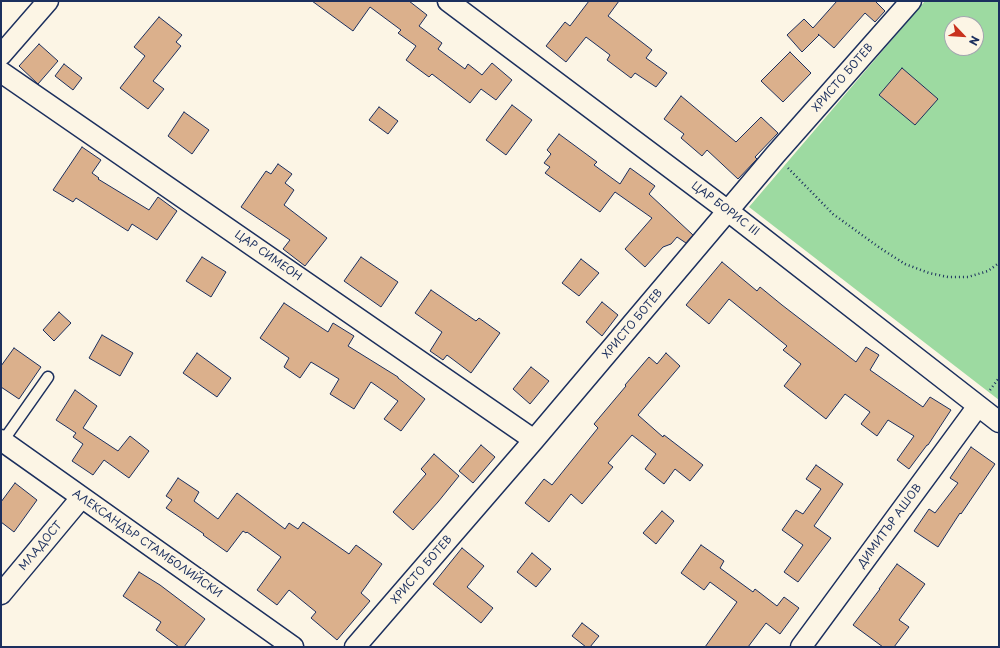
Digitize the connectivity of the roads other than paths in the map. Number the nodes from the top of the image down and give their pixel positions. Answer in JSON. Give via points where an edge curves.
{"nodes":[{"id":1,"x":48,"y":1,"type":"edge"},
{"id":2,"x":448,"y":1,"type":"edge"},
{"id":3,"x":911,"y":1,"type":"edge"},
{"id":4,"x":1,"y":55,"type":"edge"},
{"id":5,"x":1,"y":72,"type":"edge"},
{"id":6,"x":728,"y":210,"type":"junction"},
{"id":7,"x":48,"y":377,"type":"dead end"},
{"id":8,"x":978,"y":406,"type":"junction"},
{"id":9,"x":999,"y":422,"type":"edge"},
{"id":10,"x":534,"y":440,"type":"junction"},
{"id":11,"x":2,"y":441,"type":"edge"},
{"id":12,"x":81,"y":498,"type":"junction"},
{"id":13,"x":1,"y":594,"type":"edge"},
{"id":14,"x":293,"y":647,"type":"edge"},
{"id":15,"x":355,"y":647,"type":"edge"},
{"id":16,"x":801,"y":647,"type":"edge"}],
"edges":[{"from":1,"to":4,"type":"street"},
{"from":2,"to":6,"type":"street","name":"ЦАР БОРИС III"},
{"from":3,"to":6,"type":"street","name":"ХРИСТО БОТЕВ"},
{"from":5,"to":10,"type":"street","name":"ЦАР СИМЕОН"},
{"from":6,"to":8,"type":"street","name":"ЦАР БОРИС III"},
{"from":6,"to":10,"type":"street","name":"ХРИСТО БОТЕВ"},
{"from":7,"to":11,"type":"lane"},
{"from":8,"to":9,"type":"street","name":"ЦАР БОРИС III"},
{"from":8,"to":16,"type":"street","name":"ДИМИТЪР АШОВ"},
{"from":10,"to":15,"type":"street","name":"ХРИСТО БОТЕВ"},
{"from":11,"to":12,"type":"street","name":"АЛЕКСАНДЪР СТАМБОЛИЙСКИ"},
{"from":12,"to":13,"type":"street","name":"МЛАДОСТ"},
{"from":12,"to":14,"type":"street","name":"АЛЕКСАНДЪР СТАМБОЛИЙСКИ"}]}
